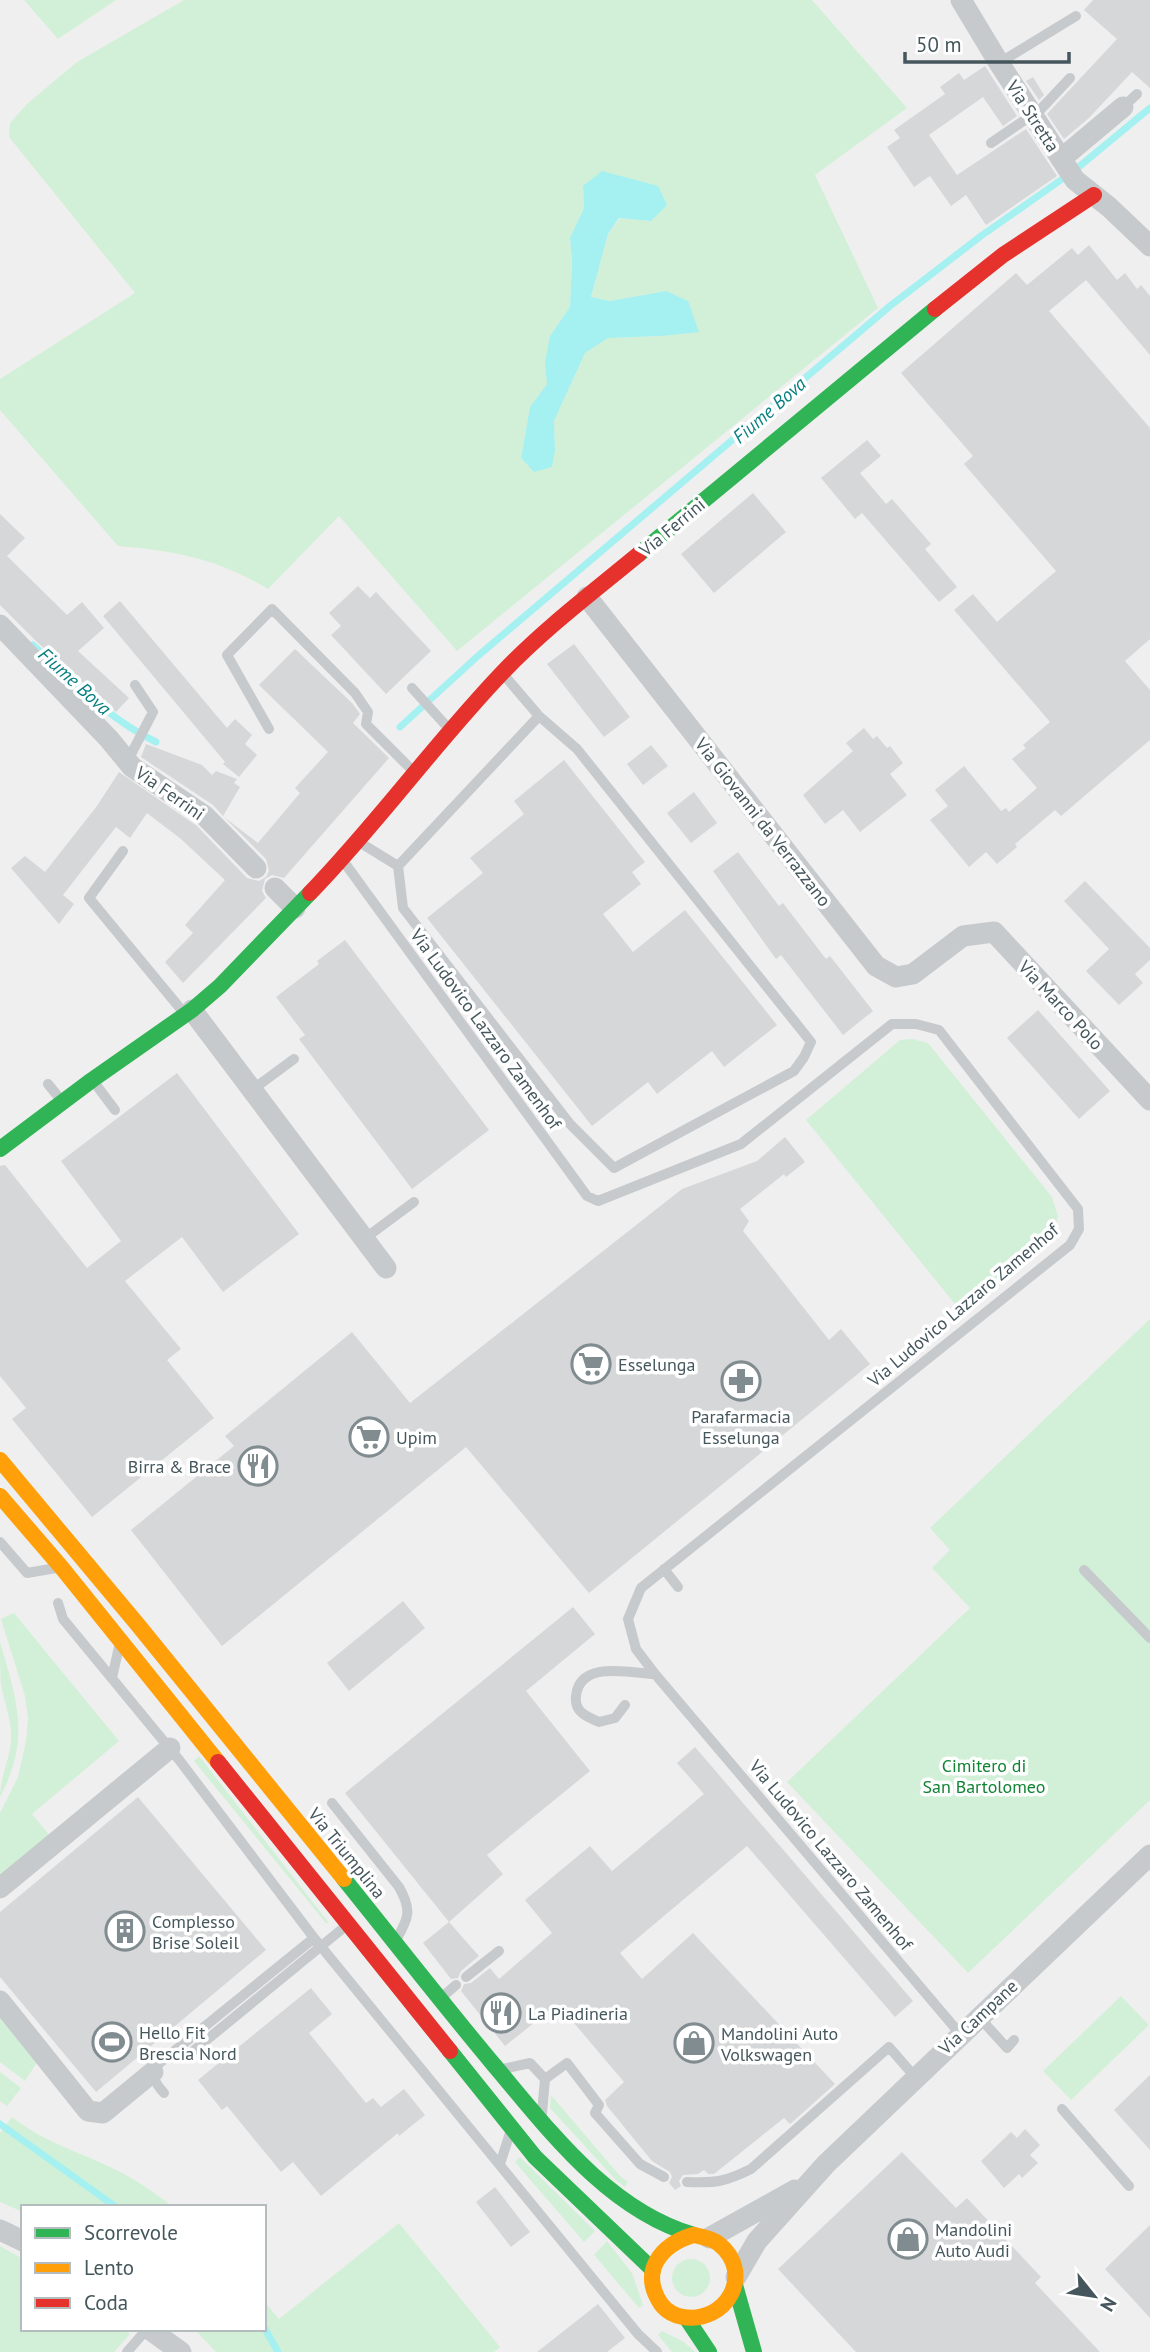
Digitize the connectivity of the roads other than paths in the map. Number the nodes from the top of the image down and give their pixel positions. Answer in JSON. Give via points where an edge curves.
{"nodes":[{"id":1,"x":961,"y":0,"type":"edge"},
{"id":2,"x":1076,"y":16,"type":"dead end"},
{"id":3,"x":999,"y":63,"type":"junction"},
{"id":4,"x":1070,"y":78,"type":"dead end"},
{"id":5,"x":1130,"y":100,"type":"dead end"},
{"id":6,"x":1032,"y":116,"type":"junction"},
{"id":7,"x":991,"y":143,"type":"dead end"},
{"id":8,"x":1061,"y":159,"type":"junction"},
{"id":9,"x":1094,"y":195,"type":"junction"},
{"id":10,"x":1150,"y":246,"type":"edge"},
{"id":11,"x":587,"y":597,"type":"junction"},
{"id":12,"x":0,"y":625,"type":"edge"},
{"id":13,"x":502,"y":673,"type":"junction"},
{"id":14,"x":135,"y":685,"type":"dead end"},
{"id":15,"x":416,"y":692,"type":"dead end"},
{"id":16,"x":539,"y":716,"type":"junction"},
{"id":17,"x":269,"y":729,"type":"dead end"},
{"id":18,"x":452,"y":733,"type":"junction"},
{"id":19,"x":127,"y":762,"type":"junction"},
{"id":20,"x":417,"y":775,"type":"junction"},
{"id":21,"x":359,"y":842,"type":"junction"},
{"id":22,"x":123,"y":851,"type":"dead end"},
{"id":23,"x":342,"y":860,"type":"junction"},
{"id":24,"x":398,"y":866,"type":"junction"},
{"id":25,"x":256,"y":868,"type":"dead end"},
{"id":26,"x":275,"y":888,"type":"dead end"},
{"id":27,"x":295,"y":908,"type":"junction"},
{"id":28,"x":963,"y":936,"type":"joint"},
{"id":29,"x":189,"y":1012,"type":"junction"},
{"id":30,"x":294,"y":1059,"type":"dead end"},
{"id":31,"x":92,"y":1080,"type":"junction"},
{"id":32,"x":48,"y":1084,"type":"dead end"},
{"id":33,"x":252,"y":1090,"type":"junction"},
{"id":34,"x":1150,"y":1100,"type":"edge"},
{"id":35,"x":62,"y":1102,"type":"junction"},
{"id":36,"x":115,"y":1110,"type":"dead end"},
{"id":37,"x":0,"y":1149,"type":"edge"},
{"id":38,"x":414,"y":1202,"type":"dead end"},
{"id":39,"x":364,"y":1240,"type":"junction"},
{"id":40,"x":386,"y":1268,"type":"dead end"},
{"id":41,"x":0,"y":1460,"type":"edge"},
{"id":42,"x":0,"y":1496,"type":"edge"},
{"id":43,"x":0,"y":1542,"type":"edge"},
{"id":44,"x":62,"y":1568,"type":"junction"},
{"id":45,"x":664,"y":1569,"type":"junction"},
{"id":46,"x":1084,"y":1570,"type":"dead end"},
{"id":47,"x":678,"y":1587,"type":"dead end"},
{"id":48,"x":58,"y":1603,"type":"dead end"},
{"id":49,"x":1150,"y":1637,"type":"edge"},
{"id":50,"x":121,"y":1641,"type":"junction"},
{"id":51,"x":656,"y":1674,"type":"junction"},
{"id":52,"x":112,"y":1678,"type":"junction"},
{"id":53,"x":625,"y":1704,"type":"dead end"},
{"id":54,"x":170,"y":1748,"type":"junction"},
{"id":55,"x":332,"y":1803,"type":"dead end"},
{"id":56,"x":1150,"y":1855,"type":"edge"},
{"id":57,"x":0,"y":1888,"type":"edge"},
{"id":58,"x":349,"y":1923,"type":"junction"},
{"id":59,"x":317,"y":1942,"type":"junction"},
{"id":60,"x":394,"y":1942,"type":"junction"},
{"id":61,"x":499,"y":1951,"type":"dead end"},
{"id":62,"x":466,"y":1978,"type":"dead end"},
{"id":63,"x":456,"y":1985,"type":"dead end"},
{"id":64,"x":439,"y":1999,"type":"junction"},
{"id":65,"x":0,"y":2001,"type":"edge"},
{"id":66,"x":979,"y":2017,"type":"junction"},
{"id":67,"x":961,"y":2035,"type":"junction"},
{"id":68,"x":1014,"y":2040,"type":"dead end"},
{"id":69,"x":187,"y":2056,"type":"dead end"},
{"id":70,"x":498,"y":2070,"type":"junction"},
{"id":71,"x":153,"y":2072,"type":"junction"},
{"id":72,"x":915,"y":2077,"type":"junction"},
{"id":73,"x":545,"y":2079,"type":"junction"},
{"id":74,"x":164,"y":2093,"type":"dead end"},
{"id":75,"x":1062,"y":2109,"type":"dead end"},
{"id":76,"x":541,"y":2120,"type":"junction"},
{"id":77,"x":512,"y":2127,"type":"junction"},
{"id":78,"x":500,"y":2164,"type":"junction"},
{"id":79,"x":664,"y":2176,"type":"dead end"},
{"id":80,"x":687,"y":2182,"type":"dead end"},
{"id":81,"x":809,"y":2182,"type":"junction"},
{"id":82,"x":1129,"y":2186,"type":"dead end"},
{"id":83,"x":0,"y":2230,"type":"edge"},
{"id":84,"x":701,"y":2237,"type":"junction"},
{"id":85,"x":21,"y":2240,"type":"edge"},
{"id":86,"x":653,"y":2270,"type":"junction"},
{"id":87,"x":735,"y":2281,"type":"junction"},
{"id":88,"x":687,"y":2319,"type":"junction"},
{"id":89,"x":146,"y":2331,"type":"edge"},
{"id":90,"x":151,"y":2331,"type":"edge"},
{"id":91,"x":127,"y":2352,"type":"edge"},
{"id":92,"x":181,"y":2352,"type":"edge"},
{"id":93,"x":657,"y":2352,"type":"edge"},
{"id":94,"x":709,"y":2352,"type":"edge"},
{"id":95,"x":754,"y":2352,"type":"edge"}],
"edges":[{"from":1,"to":3,"type":"street","name":"Via Stretta"},
{"from":2,"to":3,"type":"lane"},
{"from":3,"to":6,"type":"street","name":"Via Stretta"},
{"from":4,"to":6,"type":"lane"},
{"from":5,"to":8,"type":"street","name":"Via Stretta"},
{"from":6,"to":7,"type":"lane"},
{"from":6,"to":8,"type":"street","name":"Via Stretta"},
{"from":8,"to":9,"type":"street","name":"Via Stretta","via":[[1075,180]]},
{"from":9,"to":10,"type":"street","name":"Via Stretta"},
{"from":9,"to":11,"type":"main road","name":"Via Ferrini","via":[[1003,255]]},
{"from":11,"to":13,"type":"main road","name":"Via Ferrini"},
{"from":11,"to":28,"type":"street","name":"Via Giovanni da Verrazzano","via":[[876,965],[896,977],[914,974]]},
{"from":12,"to":19,"type":"street","name":"Via Ferrini"},
{"from":13,"to":16,"type":"lane"},
{"from":13,"to":18,"type":"main road","name":"Via Ferrini"},
{"from":14,"to":19,"type":"lane","via":[[153,712]]},
{"from":15,"to":18,"type":"lane"},
{"from":16,"to":24,"type":"lane"},
{"from":16,"to":24,"type":"lane","via":[[577,749],[811,1042],[794,1071],[614,1168],[570,1124],[403,908]]},
{"from":17,"to":20,"type":"lane","via":[[227,654],[272,609],[355,693],[368,712],[366,724]]},
{"from":18,"to":20,"type":"main road","name":"Via Ferrini"},
{"from":19,"to":25,"type":"street","name":"Via Ferrini","via":[[205,816]]},
{"from":20,"to":21,"type":"main road","name":"Via Ferrini"},
{"from":21,"to":23,"type":"main road","name":"Via Ferrini"},
{"from":21,"to":24,"type":"lane"},
{"from":22,"to":29,"type":"lane","via":[[89,898]]},
{"from":23,"to":27,"type":"main road","name":"Via Ferrini"},
{"from":23,"to":45,"type":"lane","name":"Via Ludovico Lazzaro Zamenhof","via":[[587,1196],[598,1201],[740,1144],[892,1024],[916,1024],[939,1030],[1078,1209],[1079,1228],[1070,1245]]},
{"from":26,"to":27,"type":"street"},
{"from":27,"to":29,"type":"main road","name":"Via Ferrini"},
{"from":28,"to":34,"type":"street","name":"Via Marco Polo","via":[[994,932]]},
{"from":29,"to":31,"type":"main road","name":"Via Ferrini"},
{"from":29,"to":33,"type":"street"},
{"from":30,"to":33,"type":"lane"},
{"from":31,"to":35,"type":"main road","name":"Via Ferrini"},
{"from":31,"to":36,"type":"lane"},
{"from":32,"to":35,"type":"lane"},
{"from":33,"to":39,"type":"street"},
{"from":35,"to":37,"type":"main road","name":"Via Ferrini"},
{"from":38,"to":39,"type":"lane"},
{"from":39,"to":40,"type":"street"},
{"from":41,"to":60,"type":"main road","name":"Via Triumplina"},
{"from":42,"to":44,"type":"main road"},
{"from":43,"to":44,"type":"lane","via":[[27,1573]]},
{"from":44,"to":50,"type":"main road"},
{"from":45,"to":47,"type":"lane"},
{"from":45,"to":51,"type":"lane","name":"Via Ludovico Lazzaro Zamenhof","via":[[641,1588],[628,1619],[636,1648]]},
{"from":46,"to":49,"type":"lane"},
{"from":48,"to":52,"type":"lane","via":[[63,1619]]},
{"from":50,"to":52,"type":"lane"},
{"from":50,"to":58,"type":"main road"},
{"from":51,"to":53,"type":"lane","via":[[606,1671],[588,1674],[577,1685],[575,1702],[581,1714],[599,1723],[615,1718]]},
{"from":51,"to":67,"type":"lane","name":"Via Ludovico Lazzaro Zamenhof"},
{"from":52,"to":54,"type":"lane"},
{"from":54,"to":57,"type":"street"},
{"from":54,"to":59,"type":"lane"},
{"from":55,"to":60,"type":"lane","via":[[406,1899],[406,1924]]},
{"from":56,"to":66,"type":"street","name":"Via Campane"},
{"from":58,"to":59,"type":"lane"},
{"from":58,"to":77,"type":"main road"},
{"from":59,"to":69,"type":"lane"},
{"from":59,"to":71,"type":"lane","via":[[157,2064]]},
{"from":59,"to":78,"type":"lane"},
{"from":60,"to":64,"type":"main road","name":"Via Triumplina"},
{"from":61,"to":62,"type":"lane"},
{"from":63,"to":64,"type":"lane"},
{"from":64,"to":70,"type":"main road","name":"Via Triumplina"},
{"from":65,"to":71,"type":"street","via":[[88,2111],[103,2113]]},
{"from":66,"to":67,"type":"street","name":"Via Campane"},
{"from":66,"to":68,"type":"lane","via":[[1007,2048]]},
{"from":67,"to":72,"type":"street","name":"Via Campane"},
{"from":70,"to":73,"type":"lane","via":[[530,2063]]},
{"from":70,"to":76,"type":"main road","name":"Via Triumplina"},
{"from":71,"to":74,"type":"lane"},
{"from":72,"to":80,"type":"lane","via":[[888,2046],[751,2169],[717,2183]]},
{"from":72,"to":81,"type":"street","name":"Via Campane"},
{"from":73,"to":76,"type":"lane"},
{"from":73,"to":79,"type":"lane","via":[[567,2063],[599,2105],[595,2113],[640,2164]]},
{"from":75,"to":82,"type":"lane"},
{"from":76,"to":84,"type":"main road","name":"Via Triumplina","via":[[625,2200],[643,2213]]},
{"from":77,"to":78,"type":"lane"},
{"from":77,"to":86,"type":"main road","via":[[548,2171]]},
{"from":78,"to":93,"type":"lane"},
{"from":81,"to":84,"type":"street","name":"Via Campane"},
{"from":81,"to":87,"type":"street","name":"Via Campane","via":[[757,2241]]},
{"from":83,"to":85,"type":"street"},
{"from":84,"to":86,"type":"main road","via":[[684,2237],[667,2245]]},
{"from":84,"to":87,"type":"main road","name":"Via Triumplina","via":[[725,2250],[735,2267]]},
{"from":86,"to":88,"type":"main road","via":[[659,2302]]},
{"from":87,"to":88,"type":"main road","via":[[718,2312]]},
{"from":87,"to":95,"type":"main road","name":"Via Triumplina"},
{"from":88,"to":94,"type":"main road"},
{"from":89,"to":91,"type":"lane"},
{"from":90,"to":92,"type":"street"}]}
